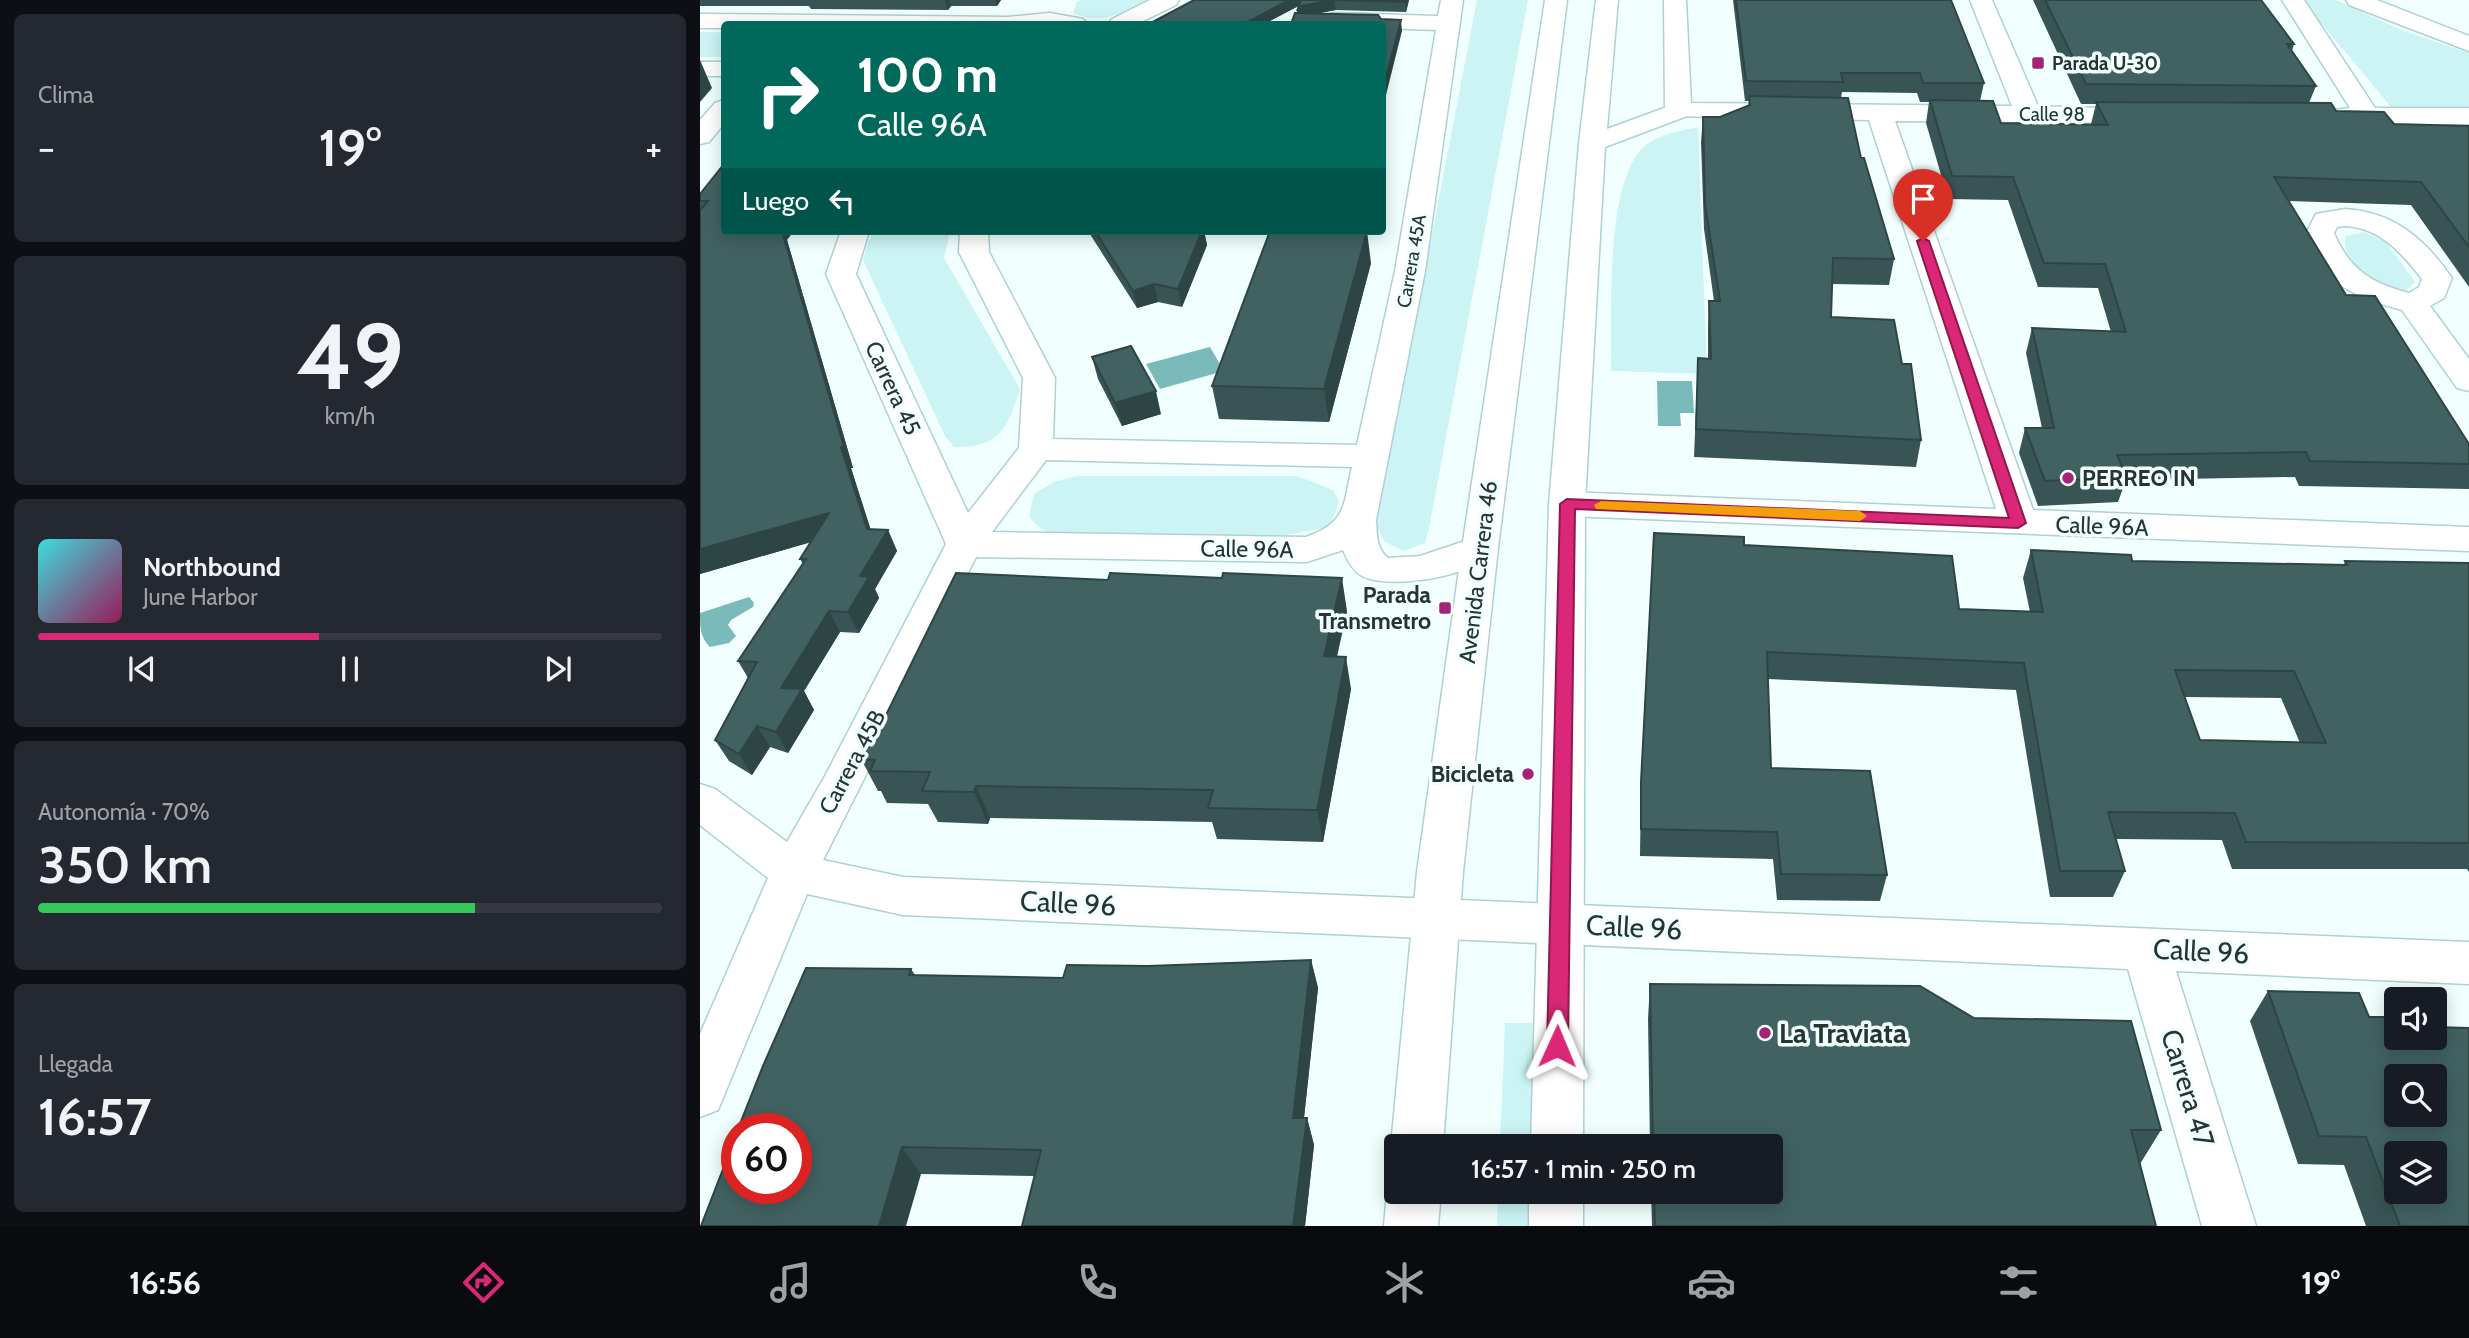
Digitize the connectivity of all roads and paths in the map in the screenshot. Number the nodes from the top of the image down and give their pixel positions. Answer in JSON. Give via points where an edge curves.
{"nodes":[{"id":1,"x":785,"y":0,"type":"edge"},
{"id":2,"x":1071,"y":0,"type":"edge"},
{"id":3,"x":1168,"y":0,"type":"edge"},
{"id":4,"x":1556,"y":0,"type":"edge"},
{"id":5,"x":1607,"y":0,"type":"edge"},
{"id":6,"x":1675,"y":0,"type":"edge"},
{"id":7,"x":1981,"y":0,"type":"edge"},
{"id":8,"x":2293,"y":0,"type":"edge"},
{"id":9,"x":2357,"y":0,"type":"edge"},
{"id":10,"x":1451,"y":12,"type":"edge"},
{"id":11,"x":700,"y":21,"type":"edge"},
{"id":12,"x":721,"y":21,"type":"edge"},
{"id":13,"x":765,"y":21,"type":"edge"},
{"id":14,"x":1022,"y":21,"type":"edge"},
{"id":15,"x":1126,"y":21,"type":"edge"},
{"id":16,"x":1330,"y":21,"type":"edge"},
{"id":17,"x":2469,"y":44,"type":"edge"},
{"id":18,"x":700,"y":69,"type":"edge"},
{"id":19,"x":721,"y":69,"type":"edge"},
{"id":20,"x":1678,"y":111,"type":"junction"},
{"id":21,"x":721,"y":112,"type":"edge"},
{"id":22,"x":1879,"y":113,"type":"junction"},
{"id":23,"x":2028,"y":114,"type":"junction"},
{"id":24,"x":2176,"y":115,"type":"edge"},
{"id":25,"x":2312,"y":116,"type":"edge"},
{"id":26,"x":2367,"y":116,"type":"junction"},
{"id":27,"x":2469,"y":116,"type":"edge"},
{"id":28,"x":700,"y":136,"type":"edge"},
{"id":29,"x":1592,"y":143,"type":"junction"},
{"id":30,"x":854,"y":235,"type":"edge"},
{"id":31,"x":974,"y":235,"type":"edge"},
{"id":32,"x":2413,"y":304,"type":"dead end"},
{"id":33,"x":2469,"y":381,"type":"edge"},
{"id":34,"x":1037,"y":449,"type":"junction"},
{"id":35,"x":1370,"y":456,"type":"junction"},
{"id":36,"x":1567,"y":504,"type":"junction"},
{"id":37,"x":1358,"y":520,"type":"junction"},
{"id":38,"x":2018,"y":523,"type":"junction"},
{"id":39,"x":2469,"y":539,"type":"edge"},
{"id":40,"x":964,"y":544,"type":"junction"},
{"id":41,"x":1480,"y":548,"type":"junction"},
{"id":42,"x":700,"y":800,"type":"edge"},
{"id":43,"x":793,"y":872,"type":"junction"},
{"id":44,"x":1436,"y":919,"type":"junction"},
{"id":45,"x":1558,"y":923,"type":"junction"},
{"id":46,"x":2146,"y":949,"type":"junction"},
{"id":47,"x":2469,"y":963,"type":"edge"},
{"id":48,"x":700,"y":1093,"type":"edge"},
{"id":49,"x":1418,"y":1134,"type":"edge"},
{"id":50,"x":1557,"y":1134,"type":"edge"},
{"id":51,"x":1412,"y":1204,"type":"edge"},
{"id":52,"x":1556,"y":1204,"type":"edge"},
{"id":53,"x":1411,"y":1226,"type":"edge"},
{"id":54,"x":1556,"y":1226,"type":"edge"},
{"id":55,"x":2229,"y":1226,"type":"edge"}],
"edges":[{"from":1,"to":13,"type":"street"},
{"from":2,"to":14,"type":"street"},
{"from":3,"to":15,"type":"street"},
{"from":4,"to":41,"type":"street","name":"Avenida Carrera 46"},
{"from":5,"to":29,"type":"street"},
{"from":6,"to":20,"type":"street"},
{"from":7,"to":23,"type":"street"},
{"from":8,"to":26,"type":"street"},
{"from":9,"to":17,"type":"street"},
{"from":10,"to":16,"type":"street"},
{"from":10,"to":35,"type":"street","name":"Carrera 45A","via":[[1410,271]]},
{"from":11,"to":12,"type":"street"},
{"from":18,"to":19,"type":"street"},
{"from":20,"to":22,"type":"street","name":"Calle 98"},
{"from":20,"to":29,"type":"street"},
{"from":21,"to":28,"type":"street"},
{"from":22,"to":23,"type":"street","name":"Calle 98"},
{"from":22,"to":38,"type":"street"},
{"from":23,"to":24,"type":"street","name":"Calle 98"},
{"from":25,"to":26,"type":"street"},
{"from":26,"to":27,"type":"street"},
{"from":29,"to":36,"type":"street"},
{"from":30,"to":40,"type":"street","name":"Carrera 45","via":[[841,274]]},
{"from":31,"to":34,"type":"street","via":[[974,252],[1039,379]]},
{"from":32,"to":33,"type":"street"},
{"from":34,"to":35,"type":"street"},
{"from":34,"to":40,"type":"street","name":"Carrera 45B"},
{"from":35,"to":37,"type":"street","name":"Carrera 45A"},
{"from":36,"to":38,"type":"street","name":"Calle 96A"},
{"from":36,"to":45,"type":"street"},
{"from":37,"to":40,"type":"street","name":"Calle 96A","via":[[1331,543],[1307,550]]},
{"from":37,"to":41,"type":"street","via":[[1363,555],[1380,569],[1419,568]]},
{"from":38,"to":39,"type":"street","name":"Calle 96A"},
{"from":40,"to":43,"type":"street","name":"Carrera 45B"},
{"from":41,"to":44,"type":"street","name":"Avenida Carrera 46"},
{"from":42,"to":43,"type":"street","name":"Calle 96"},
{"from":43,"to":44,"type":"street","name":"Calle 96","via":[[903,896]]},
{"from":43,"to":48,"type":"street","name":"Carrera 45B"},
{"from":44,"to":45,"type":"street","name":"Calle 96"},
{"from":44,"to":49,"type":"street","name":"Avenida Carrera 46"},
{"from":45,"to":46,"type":"street","name":"Calle 96"},
{"from":45,"to":50,"type":"street"},
{"from":46,"to":47,"type":"street","name":"Calle 96"},
{"from":46,"to":55,"type":"street","name":"Carrera 47"},
{"from":51,"to":53,"type":"street"},
{"from":52,"to":54,"type":"street"}]}
